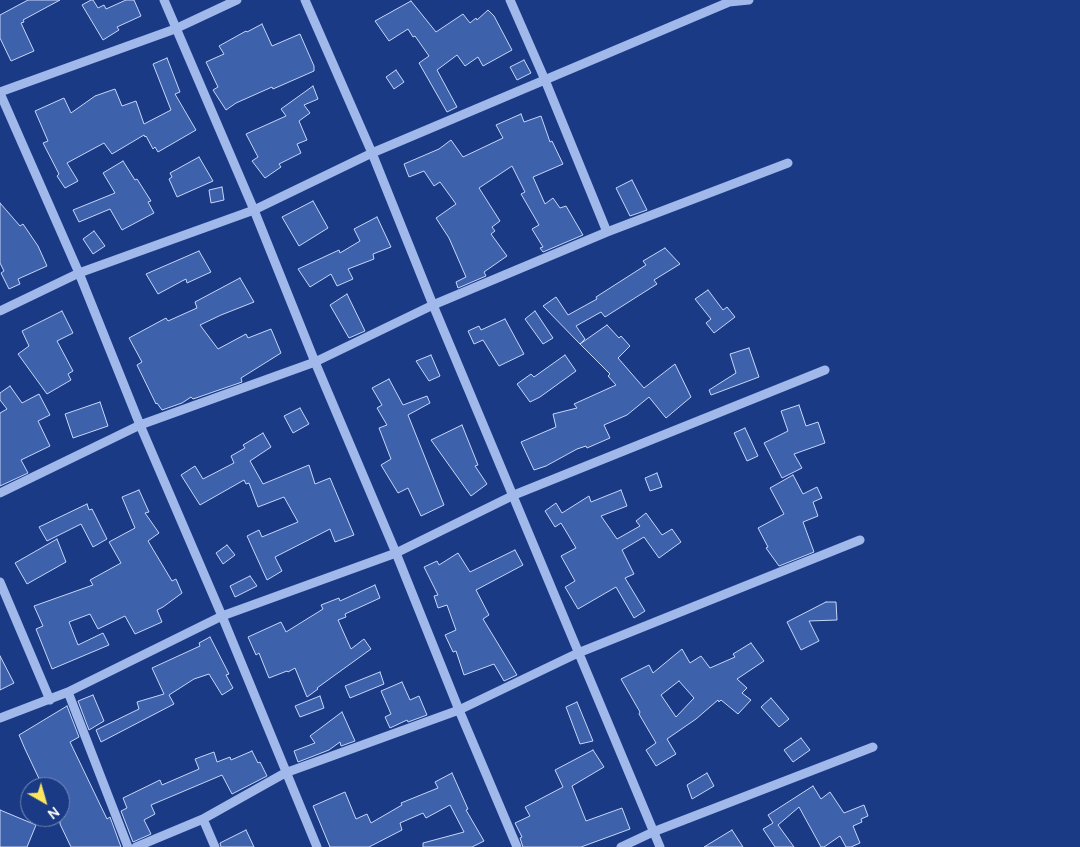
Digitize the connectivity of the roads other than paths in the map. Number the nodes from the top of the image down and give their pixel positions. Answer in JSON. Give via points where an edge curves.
{"nodes":[{"id":1,"x":164,"y":0,"type":"edge"},
{"id":2,"x":237,"y":0,"type":"edge"},
{"id":3,"x":305,"y":0,"type":"edge"},
{"id":4,"x":510,"y":0,"type":"edge"},
{"id":5,"x":749,"y":0,"type":"edge"},
{"id":6,"x":728,"y":1,"type":"edge"},
{"id":7,"x":176,"y":29,"type":"junction"},
{"id":8,"x":545,"y":80,"type":"junction"},
{"id":9,"x":0,"y":93,"type":"edge"},
{"id":10,"x":372,"y":153,"type":"junction"},
{"id":11,"x":788,"y":163,"type":"dead end"},
{"id":12,"x":254,"y":210,"type":"junction"},
{"id":13,"x":607,"y":232,"type":"junction"},
{"id":14,"x":78,"y":274,"type":"junction"},
{"id":15,"x":433,"y":305,"type":"junction"},
{"id":16,"x":0,"y":312,"type":"edge"},
{"id":17,"x":315,"y":362,"type":"junction"},
{"id":18,"x":825,"y":370,"type":"dead end"},
{"id":19,"x":140,"y":425,"type":"junction"},
{"id":20,"x":0,"y":493,"type":"edge"},
{"id":21,"x":514,"y":495,"type":"junction"},
{"id":22,"x":860,"y":540,"type":"dead end"},
{"id":23,"x":396,"y":553,"type":"junction"},
{"id":24,"x":0,"y":582,"type":"edge"},
{"id":25,"x":222,"y":616,"type":"junction"},
{"id":26,"x":578,"y":653,"type":"junction"},
{"id":27,"x":68,"y":692,"type":"junction"},
{"id":28,"x":50,"y":700,"type":"junction"},
{"id":29,"x":459,"y":710,"type":"junction"},
{"id":30,"x":0,"y":718,"type":"edge"},
{"id":31,"x":873,"y":748,"type":"dead end"},
{"id":32,"x":285,"y":773,"type":"junction"},
{"id":33,"x":203,"y":818,"type":"junction"},
{"id":34,"x":654,"y":832,"type":"junction"},
{"id":35,"x":128,"y":847,"type":"edge"},
{"id":36,"x":136,"y":847,"type":"edge"},
{"id":37,"x":216,"y":847,"type":"edge"},
{"id":38,"x":317,"y":847,"type":"edge"},
{"id":39,"x":517,"y":847,"type":"edge"},
{"id":40,"x":621,"y":847,"type":"edge"},
{"id":41,"x":660,"y":847,"type":"edge"}],
"edges":[{"from":1,"to":7,"type":"street"},
{"from":2,"to":7,"type":"street"},
{"from":3,"to":10,"type":"street"},
{"from":4,"to":8,"type":"street"},
{"from":5,"to":6,"type":"street"},
{"from":6,"to":8,"type":"street"},
{"from":7,"to":9,"type":"street"},
{"from":7,"to":12,"type":"street"},
{"from":8,"to":10,"type":"street"},
{"from":8,"to":13,"type":"street"},
{"from":9,"to":14,"type":"street"},
{"from":10,"to":12,"type":"street"},
{"from":10,"to":15,"type":"street"},
{"from":11,"to":13,"type":"street"},
{"from":12,"to":14,"type":"street"},
{"from":12,"to":17,"type":"street"},
{"from":13,"to":15,"type":"street"},
{"from":14,"to":16,"type":"street"},
{"from":14,"to":19,"type":"street"},
{"from":15,"to":17,"type":"street"},
{"from":15,"to":21,"type":"street"},
{"from":17,"to":19,"type":"street"},
{"from":17,"to":23,"type":"street"},
{"from":18,"to":21,"type":"street"},
{"from":19,"to":20,"type":"street"},
{"from":19,"to":25,"type":"street"},
{"from":21,"to":23,"type":"street"},
{"from":21,"to":26,"type":"street"},
{"from":22,"to":26,"type":"street"},
{"from":23,"to":25,"type":"street"},
{"from":23,"to":29,"type":"street"},
{"from":24,"to":28,"type":"street"},
{"from":25,"to":27,"type":"street"},
{"from":25,"to":32,"type":"street"},
{"from":26,"to":29,"type":"street"},
{"from":26,"to":34,"type":"street"},
{"from":27,"to":28,"type":"street"},
{"from":27,"to":35,"type":"street"},
{"from":28,"to":30,"type":"street"},
{"from":29,"to":32,"type":"street"},
{"from":29,"to":39,"type":"street"},
{"from":31,"to":34,"type":"street"},
{"from":32,"to":33,"type":"street"},
{"from":32,"to":38,"type":"street"},
{"from":33,"to":36,"type":"street"},
{"from":33,"to":37,"type":"street"},
{"from":34,"to":40,"type":"street"},
{"from":34,"to":41,"type":"street"}]}
